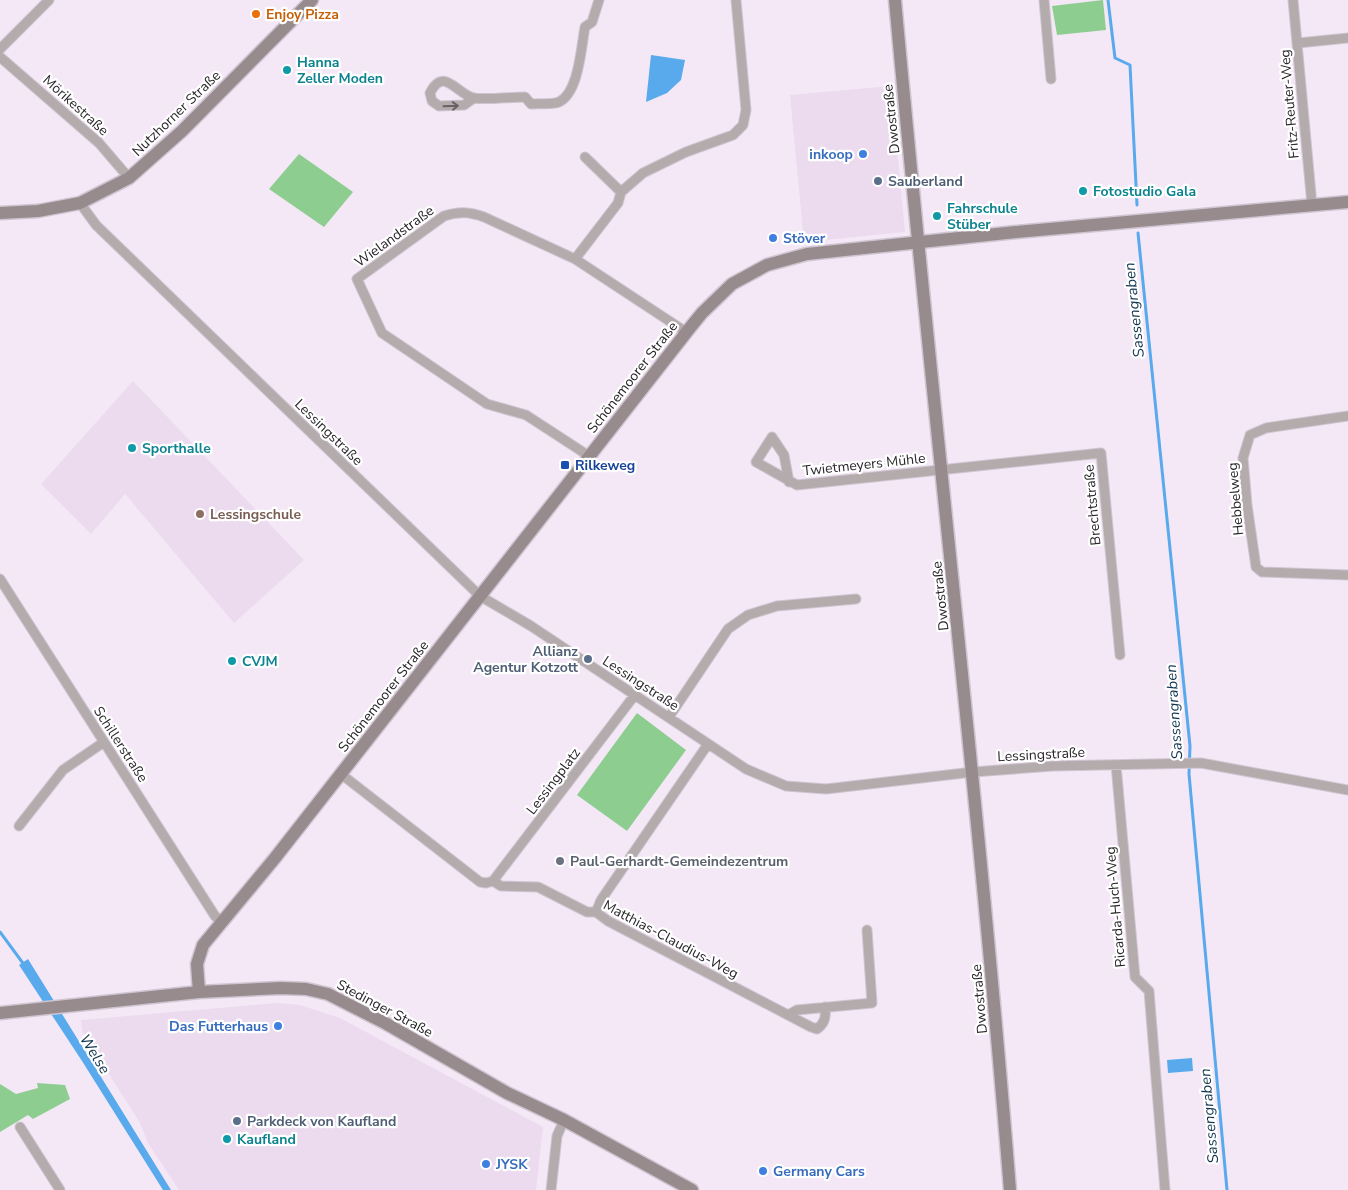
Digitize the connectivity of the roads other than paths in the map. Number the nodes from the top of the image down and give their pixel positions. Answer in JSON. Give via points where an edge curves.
{"nodes":[{"id":1,"x":49,"y":0,"type":"edge"},
{"id":2,"x":312,"y":0,"type":"edge"},
{"id":3,"x":599,"y":0,"type":"edge"},
{"id":4,"x":736,"y":0,"type":"edge"},
{"id":5,"x":895,"y":0,"type":"edge"},
{"id":6,"x":1044,"y":0,"type":"edge"},
{"id":7,"x":1293,"y":0,"type":"edge"},
{"id":8,"x":1348,"y":38,"type":"edge"},
{"id":9,"x":1298,"y":43,"type":"junction"},
{"id":10,"x":0,"y":49,"type":"edge"},
{"id":11,"x":0,"y":57,"type":"edge"},
{"id":12,"x":1051,"y":78,"type":"dead end"},
{"id":13,"x":474,"y":98,"type":"dead end"},
{"id":14,"x":585,"y":157,"type":"dead end"},
{"id":15,"x":129,"y":178,"type":"junction"},
{"id":16,"x":621,"y":192,"type":"junction"},
{"id":17,"x":1348,"y":202,"type":"edge"},
{"id":18,"x":80,"y":203,"type":"junction"},
{"id":19,"x":1312,"y":205,"type":"junction"},
{"id":20,"x":0,"y":213,"type":"edge"},
{"id":21,"x":919,"y":242,"type":"junction"},
{"id":22,"x":575,"y":259,"type":"junction"},
{"id":23,"x":686,"y":332,"type":"junction"},
{"id":24,"x":1348,"y":416,"type":"edge"},
{"id":25,"x":589,"y":456,"type":"junction"},
{"id":26,"x":942,"y":470,"type":"junction"},
{"id":27,"x":789,"y":482,"type":"junction"},
{"id":28,"x":1348,"y":576,"type":"edge"},
{"id":29,"x":0,"y":579,"type":"edge"},
{"id":30,"x":480,"y":596,"type":"junction"},
{"id":31,"x":856,"y":599,"type":"dead end"},
{"id":32,"x":1120,"y":655,"type":"dead end"},
{"id":33,"x":634,"y":696,"type":"junction"},
{"id":34,"x":669,"y":718,"type":"junction"},
{"id":35,"x":104,"y":742,"type":"junction"},
{"id":36,"x":708,"y":744,"type":"junction"},
{"id":37,"x":1116,"y":765,"type":"junction"},
{"id":38,"x":973,"y":772,"type":"junction"},
{"id":39,"x":341,"y":774,"type":"junction"},
{"id":40,"x":1348,"y":790,"type":"edge"},
{"id":41,"x":19,"y":826,"type":"dead end"},
{"id":42,"x":493,"y":882,"type":"junction"},
{"id":43,"x":596,"y":912,"type":"junction"},
{"id":44,"x":222,"y":922,"type":"junction"},
{"id":45,"x":866,"y":930,"type":"dead end"},
{"id":46,"x":199,"y":992,"type":"junction"},
{"id":47,"x":825,"y":1007,"type":"junction"},
{"id":48,"x":0,"y":1012,"type":"edge"},
{"id":49,"x":788,"y":1015,"type":"junction"},
{"id":50,"x":564,"y":1120,"type":"junction"},
{"id":51,"x":20,"y":1127,"type":"dead end"},
{"id":52,"x":60,"y":1190,"type":"edge"},
{"id":53,"x":551,"y":1190,"type":"edge"},
{"id":54,"x":692,"y":1190,"type":"edge"},
{"id":55,"x":1010,"y":1190,"type":"edge"},
{"id":56,"x":1165,"y":1190,"type":"edge"}],
"edges":[{"from":1,"to":10,"type":"street"},
{"from":2,"to":15,"type":"street","name":"Nutzhorner Straße","via":[[175,138]]},
{"from":3,"to":13,"type":"street","via":[[592,22],[585,27],[574,86],[567,96],[557,102],[532,104],[525,97]]},
{"from":4,"to":16,"type":"street","via":[[746,110],[743,125],[733,135],[686,152],[643,173]]},
{"from":5,"to":21,"type":"street","name":"Dwostraße"},
{"from":6,"to":12,"type":"street"},
{"from":7,"to":9,"type":"street","name":"Fritz-Reuter-Weg"},
{"from":8,"to":9,"type":"street"},
{"from":9,"to":19,"type":"street","name":"Fritz-Reuter-Weg"},
{"from":11,"to":15,"type":"street","name":"Mörikestraße","via":[[99,143]]},
{"from":14,"to":16,"type":"street"},
{"from":15,"to":18,"type":"street","name":"Nutzhorner Straße"},
{"from":16,"to":22,"type":"street","via":[[618,203]]},
{"from":17,"to":19,"type":"street","name":"Schönemoorer Straße"},
{"from":18,"to":20,"type":"street","name":"Nutzhorner Straße","via":[[38,212]]},
{"from":18,"to":30,"type":"street","name":"Lessingstraße","via":[[96,225]]},
{"from":19,"to":21,"type":"street","name":"Schönemoorer Straße"},
{"from":21,"to":23,"type":"street","name":"Schönemoorer Straße","via":[[807,254],[767,265],[732,284]]},
{"from":21,"to":26,"type":"street","name":"Dwostraße"},
{"from":22,"to":23,"type":"street","name":"Wielandstraße"},
{"from":22,"to":25,"type":"street","name":"Wielandstraße","via":[[484,217],[455,212],[444,216],[357,279],[382,333],[486,404],[526,415]]},
{"from":23,"to":25,"type":"street","name":"Schönemoorer Straße"},
{"from":24,"to":28,"type":"street","name":"Hebbelweg","via":[[1266,428],[1250,435],[1243,458],[1256,567],[1262,572]]},
{"from":25,"to":30,"type":"street","name":"Schönemoorer Straße"},
{"from":26,"to":27,"type":"street","name":"Twietmeyers Mühle","via":[[797,485]]},
{"from":26,"to":32,"type":"street","name":"Brechtstraße","via":[[1101,453]]},
{"from":26,"to":38,"type":"street","name":"Dwostraße"},
{"from":27,"to":27,"type":"street","name":"Twietmeyers Mühle","via":[[784,455],[772,437],[756,462]]},
{"from":29,"to":35,"type":"street","name":"Schillerstraße"},
{"from":30,"to":33,"type":"street","name":"Lessingstraße","via":[[531,626]]},
{"from":30,"to":39,"type":"street","name":"Schönemoorer Straße"},
{"from":31,"to":34,"type":"street","via":[[777,606],[748,615],[728,629]]},
{"from":33,"to":34,"type":"street","name":"Lessingstraße"},
{"from":33,"to":42,"type":"street","name":"Lessingplatz"},
{"from":34,"to":36,"type":"street","name":"Lessingstraße"},
{"from":35,"to":41,"type":"street","via":[[63,770]]},
{"from":35,"to":44,"type":"street","name":"Schillerstraße","via":[[215,916]]},
{"from":36,"to":38,"type":"street","name":"Lessingstraße","via":[[746,769],[786,786],[826,789]]},
{"from":36,"to":43,"type":"street"},
{"from":37,"to":38,"type":"street","name":"Lessingstraße"},
{"from":37,"to":40,"type":"street","name":"Lessingstraße","via":[[1201,763]]},
{"from":37,"to":56,"type":"street","name":"Ricarda-Huch-Weg","via":[[1135,977],[1149,991]]},
{"from":38,"to":55,"type":"street","name":"Dwostraße"},
{"from":39,"to":42,"type":"street","name":"Matthias-Claudius-Weg","via":[[480,882]]},
{"from":39,"to":44,"type":"street","name":"Schönemoorer Straße"},
{"from":42,"to":43,"type":"street","name":"Matthias-Claudius-Weg","via":[[501,886],[538,887],[587,912]]},
{"from":43,"to":49,"type":"street","name":"Matthias-Claudius-Weg"},
{"from":44,"to":46,"type":"street","name":"Schönemoorer Straße","via":[[199,954]]},
{"from":45,"to":47,"type":"street","via":[[872,1002]]},
{"from":46,"to":48,"type":"street","name":"Stedinger Straße"},
{"from":46,"to":50,"type":"street","name":"Stedinger Straße","via":[[281,988],[328,994],[507,1093]]},
{"from":47,"to":49,"type":"street","via":[[797,1010]]},
{"from":47,"to":49,"type":"street","name":"Matthias-Claudius-Weg","via":[[823,1024],[816,1029]]},
{"from":50,"to":53,"type":"street","via":[[557,1136]]},
{"from":50,"to":54,"type":"street","name":"Stedinger Straße"},
{"from":51,"to":52,"type":"street"}]}
